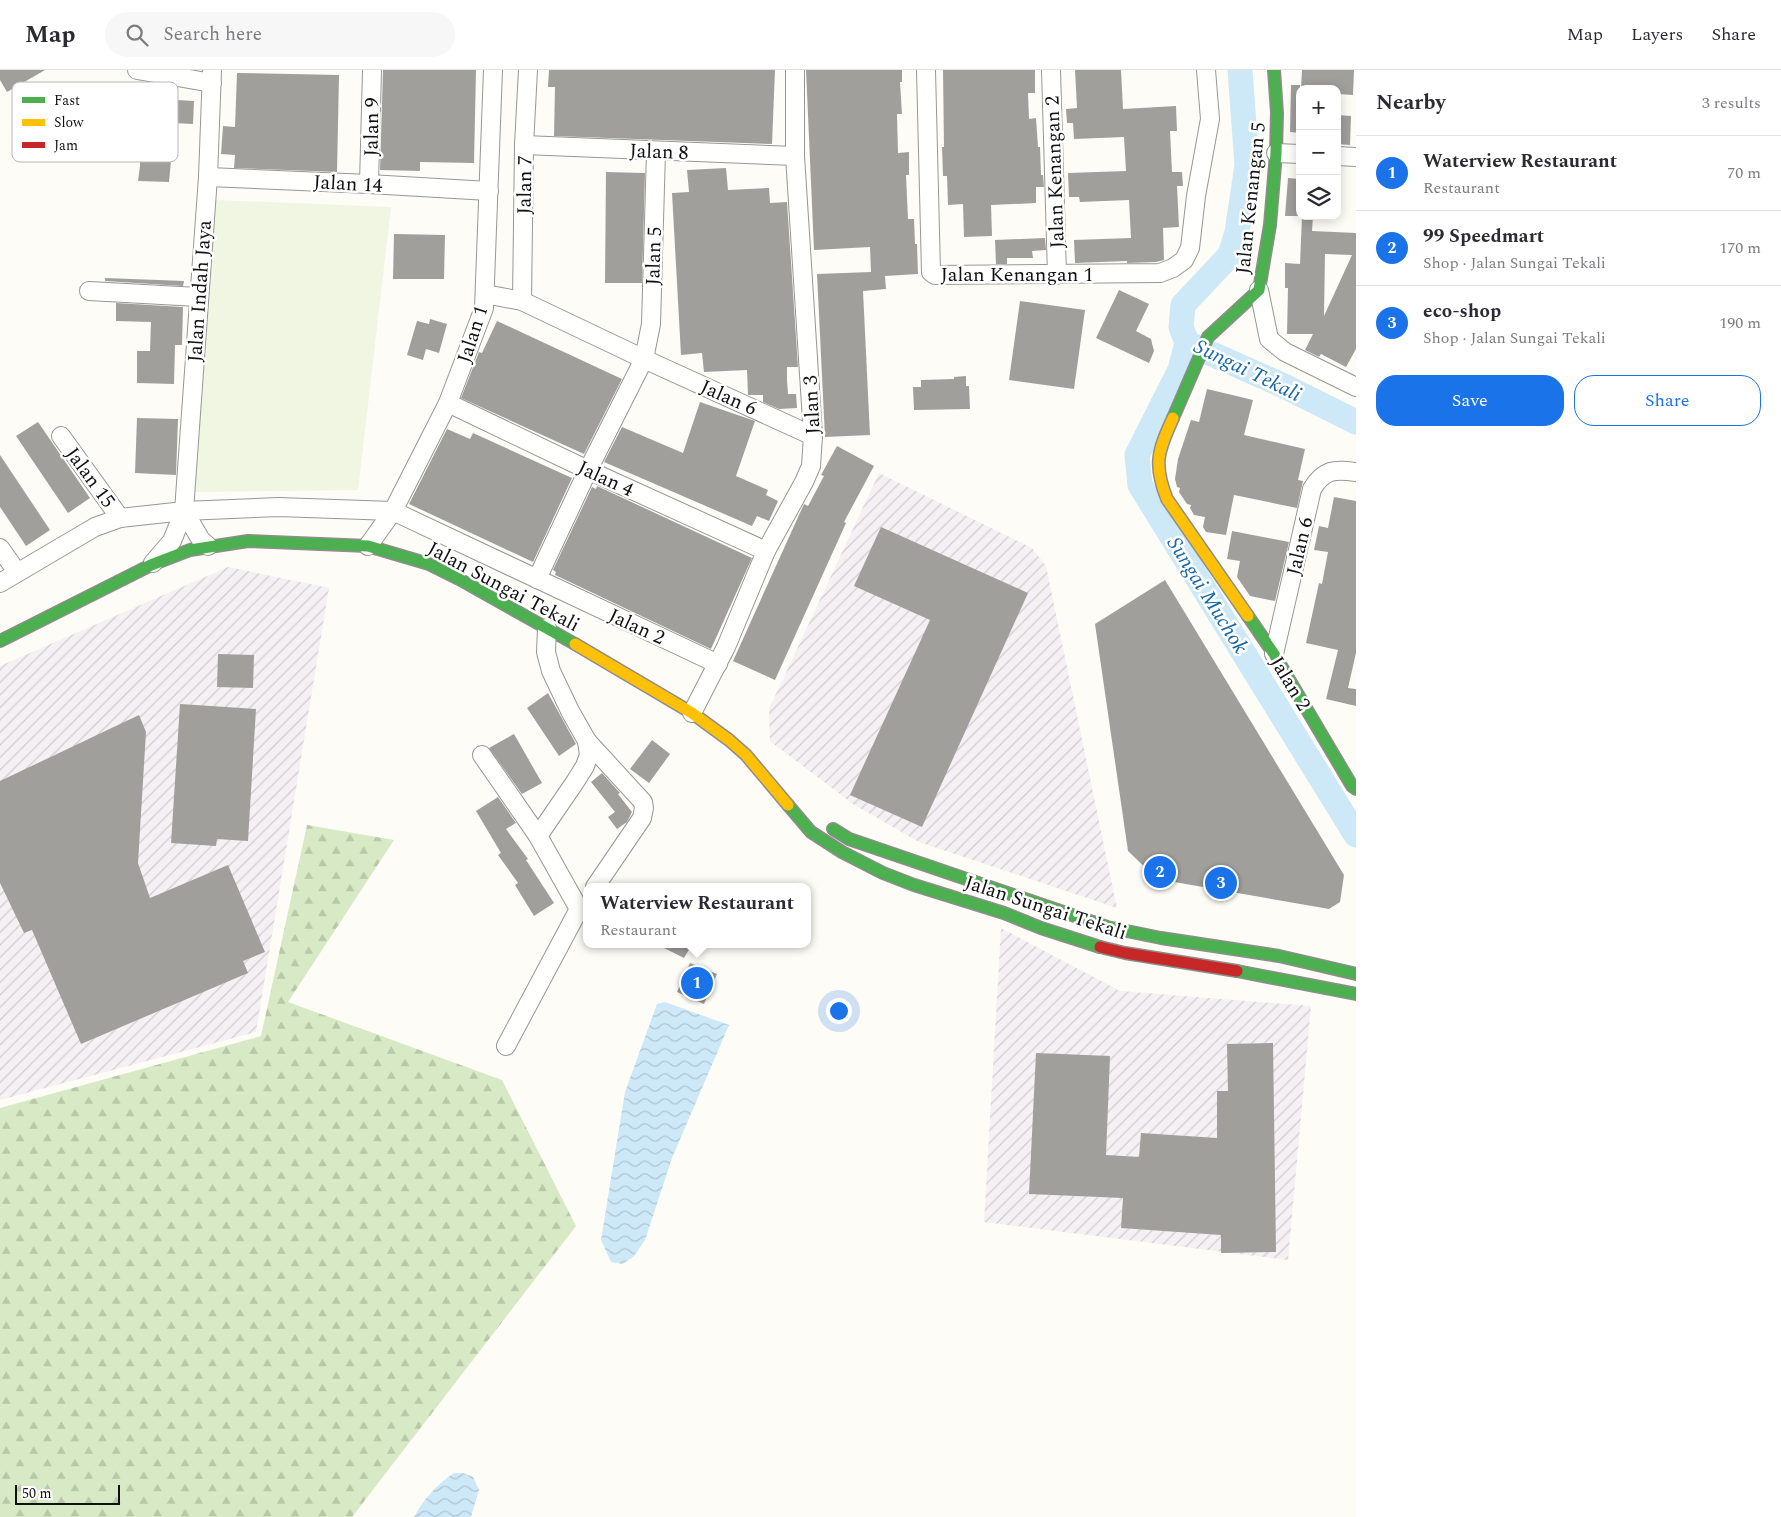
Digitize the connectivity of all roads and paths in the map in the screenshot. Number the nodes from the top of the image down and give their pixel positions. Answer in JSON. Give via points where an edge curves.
{"nodes":[{"id":1,"x":137,"y":70,"type":"edge"},
{"id":2,"x":365,"y":70,"type":"edge"},
{"id":3,"x":372,"y":70,"type":"edge"},
{"id":4,"x":493,"y":70,"type":"edge"},
{"id":5,"x":528,"y":70,"type":"edge"},
{"id":6,"x":795,"y":70,"type":"edge"},
{"id":7,"x":926,"y":70,"type":"edge"},
{"id":8,"x":1051,"y":70,"type":"edge"},
{"id":9,"x":1206,"y":70,"type":"edge"},
{"id":10,"x":1274,"y":70,"type":"edge"},
{"id":11,"x":212,"y":76,"type":"edge"},
{"id":12,"x":524,"y":145,"type":"junction"},
{"id":13,"x":656,"y":152,"type":"junction"},
{"id":14,"x":1276,"y":153,"type":"junction"},
{"id":15,"x":1296,"y":154,"type":"edge"},
{"id":16,"x":795,"y":156,"type":"junction"},
{"id":17,"x":1341,"y":156,"type":"edge"},
{"id":18,"x":1356,"y":157,"type":"edge"},
{"id":19,"x":208,"y":177,"type":"junction"},
{"id":20,"x":370,"y":184,"type":"junction"},
{"id":21,"x":489,"y":191,"type":"junction"},
{"id":22,"x":1057,"y":275,"type":"junction"},
{"id":23,"x":89,"y":290,"type":"dead end"},
{"id":24,"x":1259,"y":290,"type":"junction"},
{"id":25,"x":485,"y":294,"type":"junction"},
{"id":26,"x":198,"y":297,"type":"junction"},
{"id":27,"x":522,"y":301,"type":"junction"},
{"id":28,"x":1208,"y":336,"type":"joint"},
{"id":29,"x":644,"y":359,"type":"junction"},
{"id":30,"x":1356,"y":387,"type":"edge"},
{"id":31,"x":448,"y":403,"type":"junction"},
{"id":32,"x":61,"y":436,"type":"dead end"},
{"id":33,"x":813,"y":436,"type":"junction"},
{"id":34,"x":588,"y":470,"type":"junction"},
{"id":35,"x":1356,"y":472,"type":"edge"},
{"id":36,"x":184,"y":511,"type":"junction"},
{"id":37,"x":393,"y":511,"type":"junction"},
{"id":38,"x":120,"y":518,"type":"junction"},
{"id":39,"x":208,"y":546,"type":"junction"},
{"id":40,"x":368,"y":546,"type":"junction"},
{"id":41,"x":0,"y":548,"type":"edge"},
{"id":42,"x":766,"y":551,"type":"junction"},
{"id":43,"x":151,"y":565,"type":"junction"},
{"id":44,"x":17,"y":572,"type":"junction"},
{"id":45,"x":537,"y":579,"type":"junction"},
{"id":46,"x":0,"y":583,"type":"edge"},
{"id":47,"x":547,"y":628,"type":"junction"},
{"id":48,"x":0,"y":640,"type":"edge"},
{"id":49,"x":1274,"y":654,"type":"junction"},
{"id":50,"x":718,"y":664,"type":"junction"},
{"id":51,"x":692,"y":714,"type":"junction"},
{"id":52,"x":587,"y":741,"type":"junction"},
{"id":53,"x":482,"y":755,"type":"dead end"},
{"id":54,"x":1356,"y":789,"type":"edge"},
{"id":55,"x":782,"y":798,"type":"junction"},
{"id":56,"x":538,"y":836,"type":"junction"},
{"id":57,"x":597,"y":883,"type":"edge"},
{"id":58,"x":583,"y":903,"type":"edge"},
{"id":59,"x":1356,"y":974,"type":"edge"},
{"id":60,"x":1356,"y":994,"type":"edge"},
{"id":61,"x":506,"y":1046,"type":"dead end"}],
"edges":[{"from":1,"to":11,"type":"street"},
{"from":2,"to":3,"type":"street"},
{"from":3,"to":20,"type":"street","name":"Jalan 9"},
{"from":4,"to":21,"type":"street","name":"Jalan 1"},
{"from":5,"to":12,"type":"street","name":"Jalan 7"},
{"from":6,"to":16,"type":"street","name":"Jalan 3"},
{"from":7,"to":22,"type":"street","name":"Jalan Kenangan 1","via":[[932,274]]},
{"from":8,"to":22,"type":"street","name":"Jalan Kenangan 2"},
{"from":9,"to":22,"type":"street","name":"Jalan Kenangan 1","via":[[1210,120],[1190,248],[1184,260],[1160,273]]},
{"from":10,"to":14,"type":"street","name":"Jalan Kenangan 5"},
{"from":11,"to":19,"type":"street","name":"Jalan Indah Jaya"},
{"from":12,"to":13,"type":"street","name":"Jalan 8"},
{"from":12,"to":27,"type":"street","name":"Jalan 7"},
{"from":13,"to":16,"type":"street","name":"Jalan 8"},
{"from":13,"to":29,"type":"street","name":"Jalan 5","via":[[651,324]]},
{"from":14,"to":15,"type":"street"},
{"from":14,"to":24,"type":"street","name":"Jalan Kenangan 5","via":[[1270,226]]},
{"from":16,"to":33,"type":"street","name":"Jalan 3"},
{"from":17,"to":18,"type":"street"},
{"from":19,"to":20,"type":"street","name":"Jalan 14"},
{"from":19,"to":26,"type":"street","name":"Jalan Indah Jaya"},
{"from":20,"to":21,"type":"street","name":"Jalan 14"},
{"from":21,"to":25,"type":"street","name":"Jalan 1"},
{"from":23,"to":26,"type":"street"},
{"from":24,"to":28,"type":"street","name":"Jalan Kenangan 5"},
{"from":24,"to":30,"type":"street","via":[[1269,339],[1285,352]]},
{"from":25,"to":27,"type":"street","name":"Jalan 6"},
{"from":25,"to":31,"type":"street","name":"Jalan 1","via":[[484,308]]},
{"from":26,"to":36,"type":"street","name":"Jalan Indah Jaya"},
{"from":27,"to":29,"type":"street","name":"Jalan 6"},
{"from":28,"to":49,"type":"street","name":"Jalan 2","via":[[1160,447],[1158,464],[1162,488]]},
{"from":29,"to":33,"type":"street","name":"Jalan 6"},
{"from":29,"to":34,"type":"street"},
{"from":31,"to":34,"type":"street","name":"Jalan 4"},
{"from":31,"to":37,"type":"street","name":"Jalan 1"},
{"from":32,"to":38,"type":"street","name":"Jalan 15"},
{"from":33,"to":42,"type":"street","name":"Jalan 3","via":[[810,466],[804,482]]},
{"from":34,"to":42,"type":"street","name":"Jalan 4"},
{"from":34,"to":45,"type":"street"},
{"from":35,"to":49,"type":"street","name":"Jalan 6","via":[[1326,473],[1312,488]]},
{"from":36,"to":37,"type":"street","via":[[278,507]]},
{"from":36,"to":38,"type":"street"},
{"from":36,"to":39,"type":"street"},
{"from":36,"to":43,"type":"street","name":"Jalan Indah Jaya","via":[[172,541]]},
{"from":37,"to":40,"type":"street","name":"Jalan 1"},
{"from":37,"to":45,"type":"street","name":"Jalan 2"},
{"from":38,"to":44,"type":"street","via":[[95,527]]},
{"from":39,"to":40,"type":"street","name":"Jalan Sungai Tekali","via":[[248,541]]},
{"from":39,"to":43,"type":"street","name":"Jalan Sungai Tekali"},
{"from":40,"to":47,"type":"street","name":"Jalan Sungai Tekali","via":[[430,564]]},
{"from":41,"to":44,"type":"street"},
{"from":42,"to":50,"type":"street","name":"Jalan 3"},
{"from":43,"to":48,"type":"street","name":"Jalan Sungai Tekali"},
{"from":44,"to":46,"type":"street"},
{"from":45,"to":50,"type":"street","name":"Jalan 2"},
{"from":47,"to":51,"type":"street","name":"Jalan Sungai Tekali"},
{"from":47,"to":52,"type":"street","via":[[546,652],[551,671]]},
{"from":49,"to":54,"type":"street","name":"Jalan 2"},
{"from":50,"to":51,"type":"street","name":"Jalan 3"},
{"from":51,"to":55,"type":"street","name":"Jalan Sungai Tekali","via":[[746,755]]},
{"from":52,"to":56,"type":"street","via":[[589,755],[585,766]]},
{"from":52,"to":57,"type":"street","via":[[643,802],[644,808],[642,818]]},
{"from":53,"to":56,"type":"street"},
{"from":55,"to":59,"type":"street","name":"Jalan Sungai Tekali","via":[[849,839],[1107,927],[1279,956]]},
{"from":55,"to":60,"type":"street","name":"Jalan Sungai Tekali","via":[[812,832],[842,852],[914,885],[1067,937],[1125,953]]},
{"from":56,"to":58,"type":"street"},
{"from":58,"to":61,"type":"street"}]}
